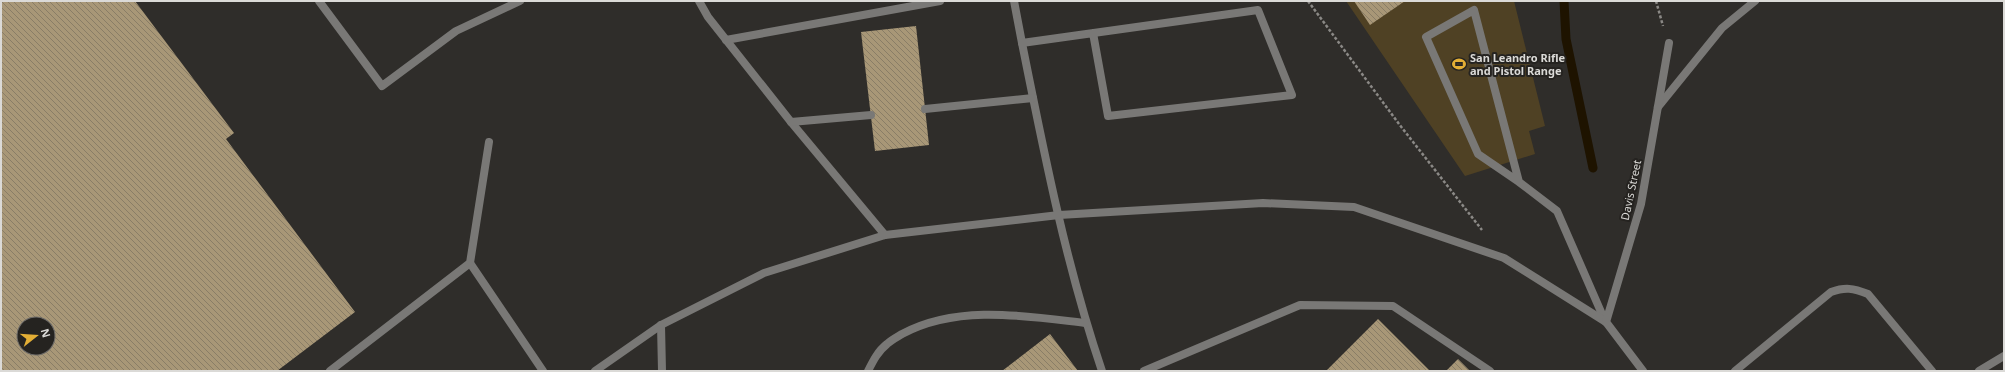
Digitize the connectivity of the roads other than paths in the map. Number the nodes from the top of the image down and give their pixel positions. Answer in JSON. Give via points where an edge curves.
{"nodes":[{"id":1,"x":320,"y":1,"type":"edge"},
{"id":2,"x":520,"y":1,"type":"edge"},
{"id":3,"x":699,"y":1,"type":"edge"},
{"id":4,"x":940,"y":1,"type":"edge"},
{"id":5,"x":1014,"y":1,"type":"edge"},
{"id":6,"x":1755,"y":1,"type":"edge"},
{"id":7,"x":1093,"y":33,"type":"junction"},
{"id":8,"x":726,"y":40,"type":"junction"},
{"id":9,"x":1022,"y":43,"type":"junction"},
{"id":10,"x":1669,"y":43,"type":"road end"},
{"id":11,"x":1033,"y":98,"type":"junction"},
{"id":12,"x":1658,"y":107,"type":"junction"},
{"id":13,"x":925,"y":109,"type":"dead end"},
{"id":14,"x":871,"y":115,"type":"dead end"},
{"id":15,"x":791,"y":122,"type":"junction"},
{"id":16,"x":489,"y":142,"type":"dead end"},
{"id":17,"x":1520,"y":182,"type":"junction"},
{"id":18,"x":1059,"y":215,"type":"junction"},
{"id":19,"x":885,"y":235,"type":"junction"},
{"id":20,"x":470,"y":263,"type":"junction"},
{"id":21,"x":1606,"y":322,"type":"junction"},
{"id":22,"x":1085,"y":323,"type":"junction"},
{"id":23,"x":661,"y":325,"type":"junction"},
{"id":24,"x":2004,"y":356,"type":"edge"},
{"id":25,"x":1167,"y":362,"type":"junction"},
{"id":26,"x":330,"y":371,"type":"edge"},
{"id":27,"x":543,"y":371,"type":"edge"},
{"id":28,"x":595,"y":371,"type":"edge"},
{"id":29,"x":662,"y":371,"type":"edge"},
{"id":30,"x":868,"y":371,"type":"edge"},
{"id":31,"x":1102,"y":371,"type":"edge"},
{"id":32,"x":1144,"y":371,"type":"edge"},
{"id":33,"x":1170,"y":371,"type":"edge"},
{"id":34,"x":1490,"y":371,"type":"edge"},
{"id":35,"x":1642,"y":371,"type":"edge"},
{"id":36,"x":1735,"y":371,"type":"edge"},
{"id":37,"x":1932,"y":371,"type":"edge"},
{"id":38,"x":1979,"y":371,"type":"edge"}],
"edges":[{"from":1,"to":2,"type":"street","via":[[382,86],[456,31]]},
{"from":3,"to":8,"type":"street"},
{"from":4,"to":8,"type":"street"},
{"from":5,"to":9,"type":"street"},
{"from":6,"to":12,"type":"street","via":[[1722,28]]},
{"from":7,"to":7,"type":"street","via":[[1258,10],[1292,95],[1108,116]]},
{"from":7,"to":9,"type":"street"},
{"from":8,"to":15,"type":"street"},
{"from":9,"to":11,"type":"street"},
{"from":10,"to":12,"type":"street","name":"Davis Street"},
{"from":11,"to":13,"type":"street"},
{"from":11,"to":18,"type":"street"},
{"from":12,"to":21,"type":"street","name":"Davis Street","via":[[1641,204]]},
{"from":14,"to":15,"type":"street"},
{"from":15,"to":19,"type":"street"},
{"from":16,"to":20,"type":"street"},
{"from":17,"to":17,"type":"street","via":[[1512,152],[1474,10],[1426,36],[1478,154]]},
{"from":17,"to":21,"type":"street","via":[[1557,211]]},
{"from":18,"to":19,"type":"street"},
{"from":18,"to":21,"type":"street","via":[[1263,203],[1354,207],[1504,258]]},
{"from":18,"to":22,"type":"street"},
{"from":19,"to":23,"type":"street","via":[[764,273]]},
{"from":20,"to":26,"type":"street"},
{"from":20,"to":27,"type":"street"},
{"from":21,"to":35,"type":"street"},
{"from":22,"to":30,"type":"street","via":[[1028,316],[979,315],[939,320],[912,329],[888,342],[877,354]]},
{"from":22,"to":31,"type":"street"},
{"from":23,"to":28,"type":"street"},
{"from":23,"to":29,"type":"street"},
{"from":24,"to":38,"type":"street"},
{"from":25,"to":32,"type":"street"},
{"from":25,"to":33,"type":"street"},
{"from":25,"to":34,"type":"street","via":[[1300,305],[1393,306]]},
{"from":36,"to":37,"type":"street","via":[[1831,292],[1845,288],[1868,294]]}]}
